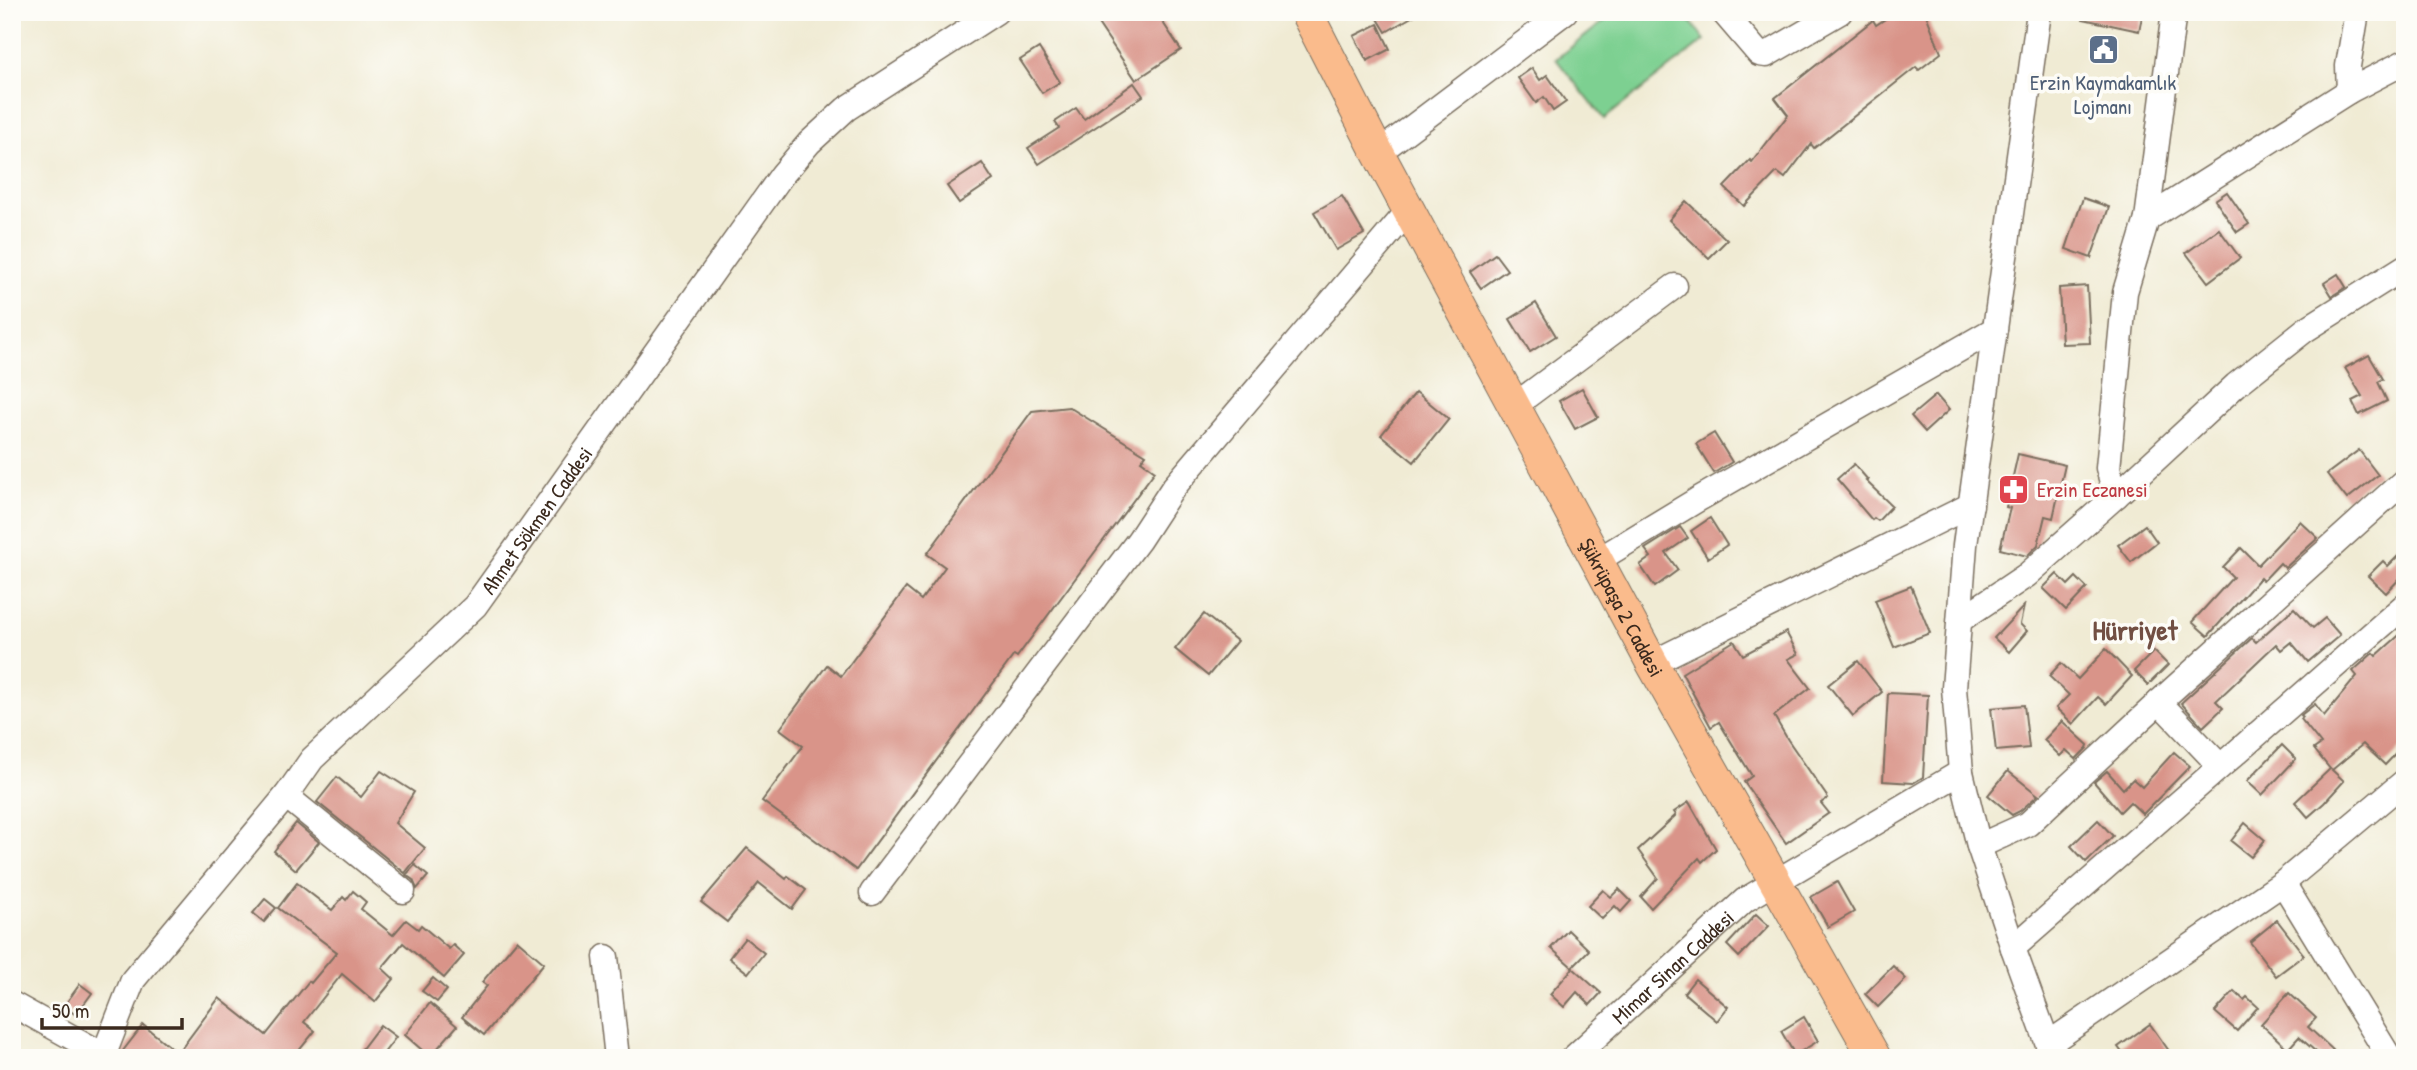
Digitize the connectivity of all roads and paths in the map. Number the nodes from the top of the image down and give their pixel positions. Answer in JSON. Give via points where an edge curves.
{"nodes":[{"id":1,"x":996,"y":12,"type":"edge"},
{"id":2,"x":1290,"y":12,"type":"edge"},
{"id":3,"x":1306,"y":12,"type":"edge"},
{"id":4,"x":1565,"y":12,"type":"edge"},
{"id":5,"x":1723,"y":12,"type":"edge"},
{"id":6,"x":1840,"y":12,"type":"edge"},
{"id":7,"x":2039,"y":12,"type":"edge"},
{"id":8,"x":2174,"y":12,"type":"edge"},
{"id":9,"x":2357,"y":12,"type":"edge"},
{"id":10,"x":2405,"y":62,"type":"edge"},
{"id":11,"x":2349,"y":91,"type":"junction"},
{"id":12,"x":1378,"y":153,"type":"junction"},
{"id":13,"x":1409,"y":210,"type":"junction"},
{"id":14,"x":2147,"y":219,"type":"junction"},
{"id":15,"x":2405,"y":267,"type":"edge"},
{"id":16,"x":1675,"y":286,"type":"dead end"},
{"id":17,"x":1995,"y":329,"type":"junction"},
{"id":18,"x":1515,"y":405,"type":"junction"},
{"id":19,"x":2405,"y":480,"type":"edge"},
{"id":20,"x":2116,"y":496,"type":"junction"},
{"id":21,"x":1971,"y":505,"type":"junction"},
{"id":22,"x":1598,"y":560,"type":"junction"},
{"id":23,"x":2405,"y":605,"type":"edge"},
{"id":24,"x":1960,"y":620,"type":"junction"},
{"id":25,"x":1651,"y":663,"type":"junction"},
{"id":26,"x":2159,"y":702,"type":"junction"},
{"id":27,"x":2220,"y":766,"type":"junction"},
{"id":28,"x":1961,"y":772,"type":"junction"},
{"id":29,"x":2405,"y":781,"type":"edge"},
{"id":30,"x":286,"y":796,"type":"junction"},
{"id":31,"x":1979,"y":846,"type":"junction"},
{"id":32,"x":1777,"y":883,"type":"junction"},
{"id":33,"x":2283,"y":883,"type":"junction"},
{"id":34,"x":403,"y":891,"type":"dead end"},
{"id":35,"x":872,"y":893,"type":"dead end"},
{"id":36,"x":2013,"y":948,"type":"junction"},
{"id":37,"x":606,"y":957,"type":"dead end"},
{"id":38,"x":12,"y":1004,"type":"edge"},
{"id":39,"x":2050,"y":1051,"type":"edge"},
{"id":40,"x":107,"y":1056,"type":"edge"},
{"id":41,"x":617,"y":1058,"type":"edge"},
{"id":42,"x":1573,"y":1058,"type":"edge"},
{"id":43,"x":1875,"y":1058,"type":"edge"},
{"id":44,"x":2390,"y":1058,"type":"edge"}],
"edges":[{"from":1,"to":30,"type":"street","name":"Ahmet Sökmen Caddesi","via":[[846,109],[809,143],[475,606],[312,759]]},
{"from":2,"to":12,"type":"main road"},
{"from":3,"to":12,"type":"main road"},
{"from":4,"to":12,"type":"street"},
{"from":5,"to":6,"type":"street","via":[[1759,54],[1766,55]]},
{"from":7,"to":17,"type":"street"},
{"from":8,"to":14,"type":"street"},
{"from":9,"to":11,"type":"street","via":[[2348,66]]},
{"from":10,"to":11,"type":"street"},
{"from":11,"to":14,"type":"street"},
{"from":12,"to":13,"type":"main road","name":"Şükrüpaşa 2 Caddesi"},
{"from":13,"to":18,"type":"main road","name":"Şükrüpaşa 2 Caddesi"},
{"from":13,"to":35,"type":"street","via":[[1173,488]]},
{"from":14,"to":20,"type":"street","via":[[2125,292],[2108,468]]},
{"from":15,"to":20,"type":"street","via":[[2305,330],[2246,377]]},
{"from":16,"to":18,"type":"street"},
{"from":17,"to":21,"type":"street"},
{"from":17,"to":22,"type":"street"},
{"from":18,"to":22,"type":"main road","name":"Şükrüpaşa 2 Caddesi"},
{"from":19,"to":26,"type":"street"},
{"from":20,"to":24,"type":"street","via":[[2027,575]]},
{"from":21,"to":24,"type":"street"},
{"from":21,"to":25,"type":"street"},
{"from":22,"to":25,"type":"main road","name":"Şükrüpaşa 2 Caddesi"},
{"from":23,"to":27,"type":"street"},
{"from":24,"to":28,"type":"street","via":[[1954,688]]},
{"from":25,"to":32,"type":"main road","name":"Şükrüpaşa 2 Caddesi"},
{"from":26,"to":27,"type":"street"},
{"from":26,"to":31,"type":"street","via":[[2028,824]]},
{"from":27,"to":36,"type":"street"},
{"from":28,"to":31,"type":"street"},
{"from":28,"to":32,"type":"street","name":"Mimar Sinan Caddesi"},
{"from":29,"to":33,"type":"street"},
{"from":30,"to":34,"type":"street"},
{"from":30,"to":40,"type":"street","name":"Ahmet Sökmen Caddesi","via":[[133,980]]},
{"from":31,"to":36,"type":"street"},
{"from":32,"to":42,"type":"street","name":"Mimar Sinan Caddesi","via":[[1745,900]]},
{"from":32,"to":43,"type":"main road","name":"Şükrüpaşa 2 Caddesi"},
{"from":33,"to":39,"type":"street"},
{"from":33,"to":44,"type":"street"},
{"from":36,"to":39,"type":"street"},
{"from":37,"to":41,"type":"street"},
{"from":38,"to":40,"type":"street"}]}
